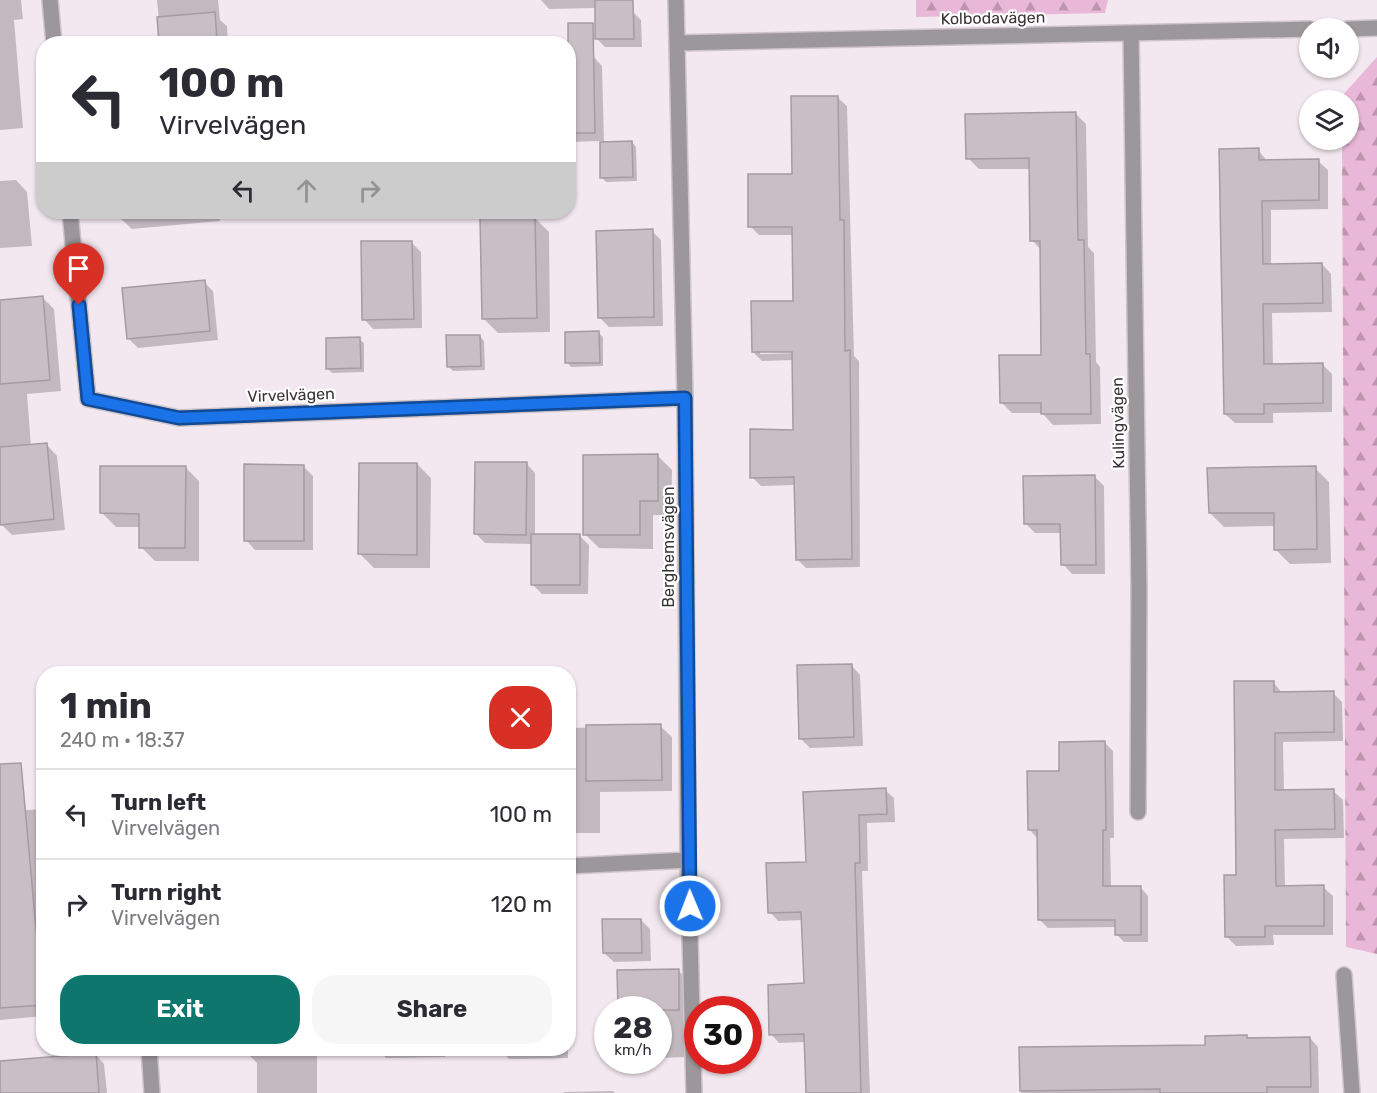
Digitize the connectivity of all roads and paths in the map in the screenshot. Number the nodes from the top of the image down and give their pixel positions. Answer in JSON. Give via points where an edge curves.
{"nodes":[{"id":1,"x":50,"y":0,"type":"edge"},
{"id":2,"x":676,"y":0,"type":"edge"},
{"id":3,"x":1359,"y":28,"type":"edge"},
{"id":4,"x":1377,"y":28,"type":"edge"},
{"id":5,"x":1299,"y":29,"type":"edge"},
{"id":6,"x":1131,"y":33,"type":"junction"},
{"id":7,"x":53,"y":36,"type":"edge"},
{"id":8,"x":676,"y":44,"type":"junction"},
{"id":9,"x":71,"y":219,"type":"edge"},
{"id":10,"x":685,"y":398,"type":"junction"},
{"id":11,"x":1138,"y":812,"type":"dead end"},
{"id":12,"x":688,"y":860,"type":"junction"},
{"id":13,"x":576,"y":866,"type":"edge"},
{"id":14,"x":1344,"y":975,"type":"dead end"},
{"id":15,"x":150,"y":1056,"type":"edge"},
{"id":16,"x":152,"y":1093,"type":"edge"},
{"id":17,"x":694,"y":1093,"type":"edge"},
{"id":18,"x":1352,"y":1093,"type":"edge"}],
"edges":[{"from":1,"to":7,"type":"street"},
{"from":2,"to":8,"type":"street","name":"Berghemsvägen"},
{"from":3,"to":4,"type":"street"},
{"from":5,"to":6,"type":"street","name":"Kolbodavägen"},
{"from":6,"to":8,"type":"street","name":"Kolbodavägen"},
{"from":6,"to":11,"type":"street","name":"Kulingvägen","via":[[1139,589]]},
{"from":8,"to":10,"type":"street","name":"Berghemsvägen"},
{"from":9,"to":10,"type":"street","name":"Virvelvägen","via":[[88,399],[179,418]]},
{"from":10,"to":12,"type":"street","name":"Berghemsvägen"},
{"from":12,"to":13,"type":"street"},
{"from":12,"to":17,"type":"street","name":"Berghemsvägen"},
{"from":14,"to":18,"type":"street"},
{"from":15,"to":16,"type":"street"}]}
